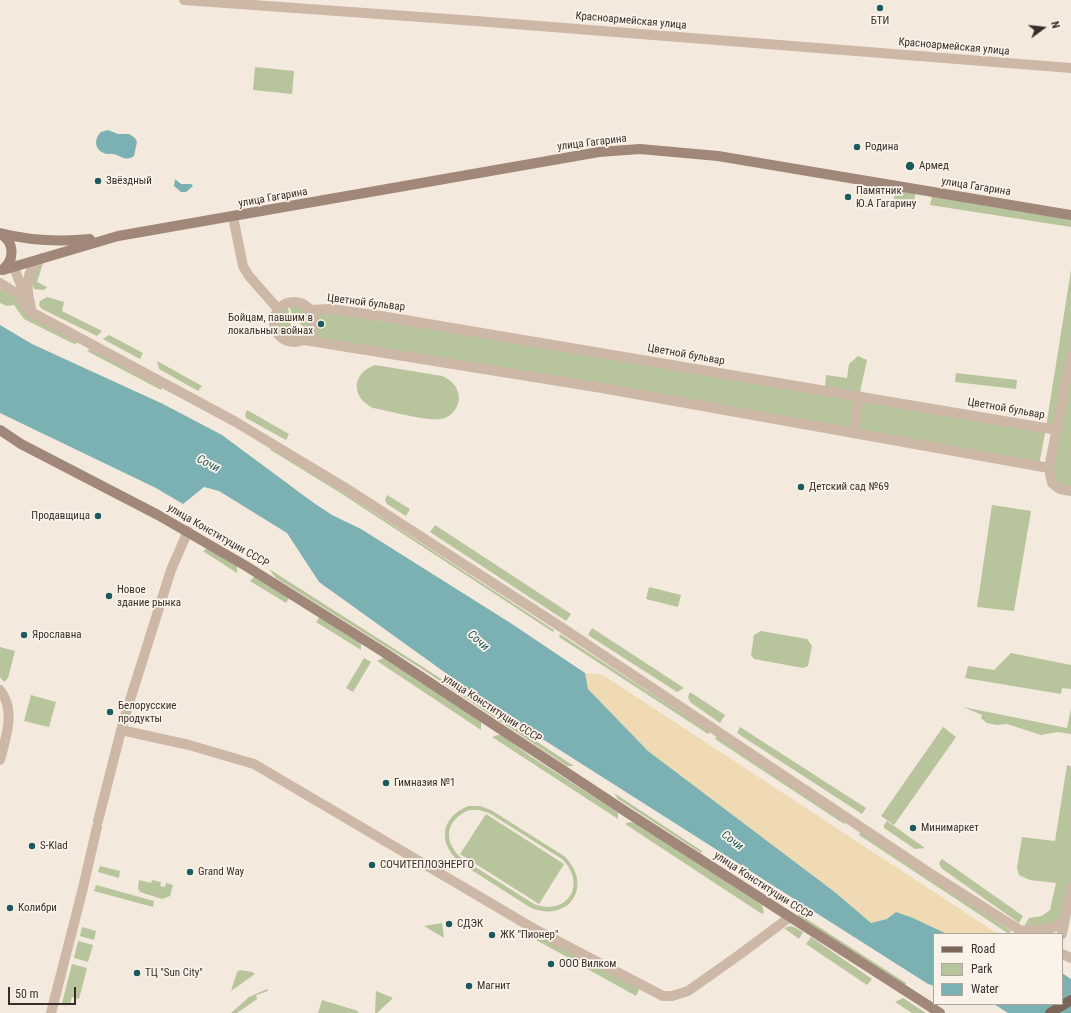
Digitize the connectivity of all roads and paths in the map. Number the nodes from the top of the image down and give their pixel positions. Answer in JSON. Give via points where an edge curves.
{"nodes":[{"id":1,"x":184,"y":0,"type":"edge"},
{"id":2,"x":190,"y":0,"type":"edge"},
{"id":3,"x":1071,"y":68,"type":"edge"},
{"id":4,"x":1071,"y":215,"type":"edge"},
{"id":5,"x":233,"y":217,"type":"junction"},
{"id":6,"x":0,"y":233,"type":"edge"},
{"id":7,"x":118,"y":236,"type":"junction"},
{"id":8,"x":43,"y":258,"type":"junction"},
{"id":9,"x":12,"y":262,"type":"junction"},
{"id":10,"x":1,"y":270,"type":"edge"},
{"id":11,"x":3,"y":286,"type":"edge"},
{"id":12,"x":278,"y":309,"type":"junction"},
{"id":13,"x":310,"y":310,"type":"junction"},
{"id":14,"x":31,"y":312,"type":"junction"},
{"id":15,"x":304,"y":340,"type":"junction"},
{"id":16,"x":1071,"y":356,"type":"edge"},
{"id":17,"x":859,"y":396,"type":"junction"},
{"id":18,"x":0,"y":430,"type":"edge"},
{"id":19,"x":1057,"y":430,"type":"junction"},
{"id":20,"x":854,"y":433,"type":"junction"},
{"id":21,"x":0,"y":440,"type":"edge"},
{"id":22,"x":21,"y":444,"type":"junction"},
{"id":23,"x":1049,"y":468,"type":"junction"},
{"id":24,"x":1071,"y":491,"type":"edge"},
{"id":25,"x":188,"y":531,"type":"junction"},
{"id":26,"x":0,"y":690,"type":"edge"},
{"id":27,"x":121,"y":730,"type":"junction"},
{"id":28,"x":0,"y":760,"type":"edge"},
{"id":29,"x":1071,"y":888,"type":"edge"},
{"id":30,"x":790,"y":917,"type":"junction"},
{"id":31,"x":1064,"y":921,"type":"junction"},
{"id":32,"x":1024,"y":932,"type":"edge"},
{"id":33,"x":1062,"y":933,"type":"edge"},
{"id":34,"x":1063,"y":1005,"type":"edge"},
{"id":35,"x":51,"y":1013,"type":"edge"},
{"id":36,"x":940,"y":1013,"type":"edge"},
{"id":37,"x":1050,"y":1013,"type":"edge"}],
"edges":[{"from":1,"to":2,"type":"street","name":"Красноармейская улица"},
{"from":2,"to":3,"type":"street","name":"Красноармейская улица"},
{"from":4,"to":5,"type":"main road","name":"улица Гагарина","via":[[718,156],[640,149],[599,152]]},
{"from":5,"to":7,"type":"main road","name":"улица Гагарина"},
{"from":5,"to":12,"type":"street","via":[[243,266]]},
{"from":6,"to":7,"type":"main road","via":[[50,242]]},
{"from":6,"to":9,"type":"main road","via":[[10,243]]},
{"from":7,"to":8,"type":"main road"},
{"from":8,"to":9,"type":"main road"},
{"from":8,"to":14,"type":"street","via":[[34,265],[27,281]]},
{"from":9,"to":10,"type":"main road"},
{"from":9,"to":14,"type":"street"},
{"from":11,"to":14,"type":"street","via":[[19,295]]},
{"from":12,"to":13,"type":"street","via":[[287,303],[296,302]]},
{"from":12,"to":15,"type":"street","via":[[274,321],[277,333],[286,341]]},
{"from":13,"to":15,"type":"street","via":[[314,326]]},
{"from":13,"to":17,"type":"street","name":"Цветной бульвар","via":[[330,309],[381,316]]},
{"from":14,"to":32,"type":"street","via":[[245,427],[350,491],[555,623],[928,872]]},
{"from":15,"to":20,"type":"street","via":[[474,366]]},
{"from":16,"to":19,"type":"street","name":"Цветной бульвар"},
{"from":17,"to":19,"type":"street","name":"Цветной бульвар"},
{"from":17,"to":20,"type":"street"},
{"from":18,"to":22,"type":"main road"},
{"from":19,"to":23,"type":"street","name":"Цветной бульвар"},
{"from":20,"to":23,"type":"street"},
{"from":21,"to":22,"type":"main road"},
{"from":22,"to":25,"type":"main road","name":"улица Конституции СССР"},
{"from":23,"to":24,"type":"street","via":[[1052,483],[1060,489]]},
{"from":25,"to":27,"type":"street","via":[[171,570]]},
{"from":25,"to":30,"type":"main road","name":"улица Конституции СССР","via":[[382,650]]},
{"from":26,"to":28,"type":"street","via":[[9,710]]},
{"from":27,"to":30,"type":"street","via":[[189,745],[254,764],[531,927],[663,996],[672,996],[688,990]]},
{"from":27,"to":35,"type":"street"},
{"from":29,"to":31,"type":"street"},
{"from":30,"to":36,"type":"main road","name":"улица Конституции СССР"},
{"from":31,"to":32,"type":"street","via":[[1048,929]]},
{"from":31,"to":33,"type":"street"},
{"from":34,"to":37,"type":"main road"}]}
